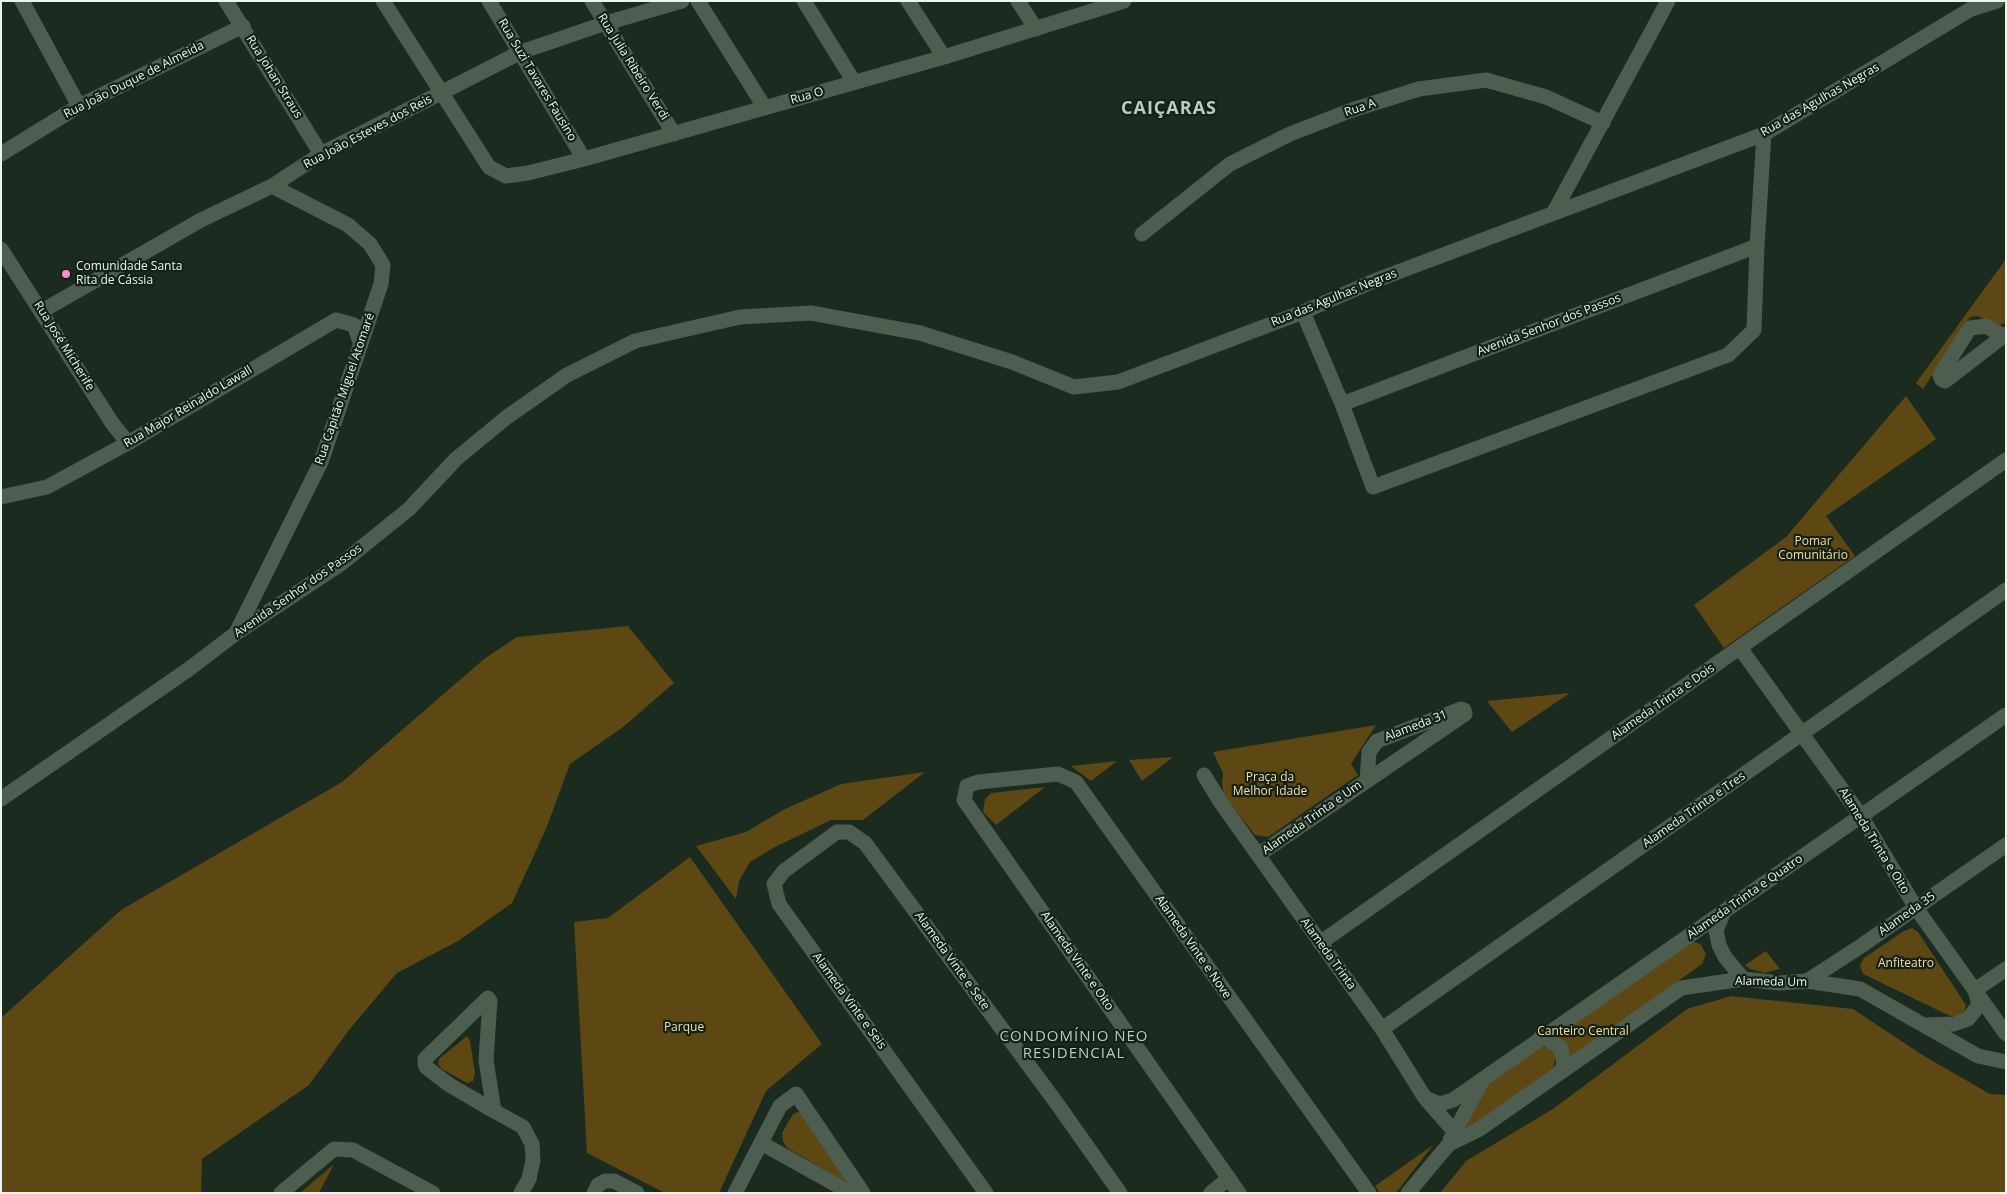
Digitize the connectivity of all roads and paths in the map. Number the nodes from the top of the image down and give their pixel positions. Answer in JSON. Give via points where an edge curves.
{"nodes":[{"id":1,"x":22,"y":1,"type":"edge"},
{"id":2,"x":226,"y":1,"type":"edge"},
{"id":3,"x":383,"y":1,"type":"edge"},
{"id":4,"x":489,"y":1,"type":"edge"},
{"id":5,"x":592,"y":1,"type":"edge"},
{"id":6,"x":682,"y":1,"type":"edge"},
{"id":7,"x":698,"y":1,"type":"edge"},
{"id":8,"x":804,"y":1,"type":"edge"},
{"id":9,"x":908,"y":1,"type":"edge"},
{"id":10,"x":1018,"y":1,"type":"edge"},
{"id":11,"x":1668,"y":1,"type":"edge"},
{"id":12,"x":1997,"y":1,"type":"edge"},
{"id":13,"x":1121,"y":2,"type":"edge"},
{"id":14,"x":606,"y":23,"type":"junction"},
{"id":15,"x":243,"y":26,"type":"junction"},
{"id":16,"x":1036,"y":29,"type":"junction"},
{"id":17,"x":521,"y":52,"type":"junction"},
{"id":18,"x":944,"y":57,"type":"junction"},
{"id":19,"x":854,"y":82,"type":"junction"},
{"id":20,"x":442,"y":92,"type":"junction"},
{"id":21,"x":79,"y":106,"type":"junction"},
{"id":22,"x":765,"y":108,"type":"junction"},
{"id":23,"x":1602,"y":123,"type":"junction"},
{"id":24,"x":674,"y":134,"type":"junction"},
{"id":25,"x":1764,"y":134,"type":"junction"},
{"id":26,"x":1,"y":154,"type":"edge"},
{"id":27,"x":321,"y":154,"type":"junction"},
{"id":28,"x":584,"y":159,"type":"junction"},
{"id":29,"x":272,"y":186,"type":"junction"},
{"id":30,"x":1554,"y":212,"type":"junction"},
{"id":31,"x":1142,"y":234,"type":"dead end"},
{"id":32,"x":1757,"y":246,"type":"junction"},
{"id":33,"x":1,"y":249,"type":"edge"},
{"id":34,"x":42,"y":311,"type":"junction"},
{"id":35,"x":1303,"y":312,"type":"junction"},
{"id":36,"x":2005,"y":335,"type":"edge"},
{"id":37,"x":635,"y":341,"type":"joint"},
{"id":38,"x":360,"y":342,"type":"junction"},
{"id":39,"x":1342,"y":404,"type":"junction"},
{"id":40,"x":128,"y":443,"type":"junction"},
{"id":41,"x":2006,"y":460,"type":"edge"},
{"id":42,"x":1,"y":497,"type":"edge"},
{"id":43,"x":2006,"y":590,"type":"edge"},
{"id":44,"x":235,"y":634,"type":"junction"},
{"id":45,"x":1740,"y":648,"type":"junction"},
{"id":46,"x":2006,"y":715,"type":"edge"},
{"id":47,"x":1802,"y":734,"type":"junction"},
{"id":48,"x":1204,"y":775,"type":"dead end"},
{"id":49,"x":1367,"y":780,"type":"junction"},
{"id":50,"x":978,"y":782,"type":"joint"},
{"id":51,"x":1,"y":799,"type":"edge"},
{"id":52,"x":1861,"y":816,"type":"junction"},
{"id":53,"x":849,"y":832,"type":"joint"},
{"id":54,"x":2006,"y":845,"type":"edge"},
{"id":55,"x":1258,"y":855,"type":"junction"},
{"id":56,"x":1916,"y":908,"type":"junction"},
{"id":57,"x":1724,"y":912,"type":"junction"},
{"id":58,"x":1320,"y":943,"type":"junction"},
{"id":59,"x":2006,"y":969,"type":"edge"},
{"id":60,"x":1743,"y":979,"type":"junction"},
{"id":61,"x":1807,"y":981,"type":"junction"},
{"id":62,"x":1975,"y":990,"type":"junction"},
{"id":63,"x":1927,"y":1025,"type":"junction"},
{"id":64,"x":1382,"y":1029,"type":"junction"},
{"id":65,"x":2006,"y":1034,"type":"edge"},
{"id":66,"x":1540,"y":1038,"type":"junction"},
{"id":67,"x":486,"y":1060,"type":"junction"},
{"id":68,"x":2006,"y":1062,"type":"edge"},
{"id":69,"x":1560,"y":1072,"type":"junction"},
{"id":70,"x":1484,"y":1079,"type":"junction"},
{"id":71,"x":448,"y":1084,"type":"junction"},
{"id":72,"x":1425,"y":1098,"type":"junction"},
{"id":73,"x":494,"y":1111,"type":"junction"},
{"id":74,"x":1451,"y":1137,"type":"junction"},
{"id":75,"x":762,"y":1143,"type":"junction"},
{"id":76,"x":1228,"y":1178,"type":"junction"},
{"id":77,"x":281,"y":1193,"type":"edge"},
{"id":78,"x":433,"y":1193,"type":"edge"},
{"id":79,"x":521,"y":1193,"type":"edge"},
{"id":80,"x":594,"y":1193,"type":"edge"},
{"id":81,"x":637,"y":1193,"type":"edge"},
{"id":82,"x":735,"y":1193,"type":"edge"},
{"id":83,"x":851,"y":1193,"type":"edge"},
{"id":84,"x":863,"y":1193,"type":"edge"},
{"id":85,"x":986,"y":1193,"type":"edge"},
{"id":86,"x":1120,"y":1193,"type":"edge"},
{"id":87,"x":1211,"y":1193,"type":"edge"},
{"id":88,"x":1239,"y":1193,"type":"edge"},
{"id":89,"x":1369,"y":1193,"type":"edge"},
{"id":90,"x":1408,"y":1193,"type":"edge"}],
"edges":[{"from":1,"to":21,"type":"street"},
{"from":2,"to":15,"type":"street","name":"Rua Johan Straus"},
{"from":3,"to":20,"type":"street"},
{"from":4,"to":17,"type":"street","name":"Rua Suzi Tavares Fausino"},
{"from":5,"to":14,"type":"street","name":"Rua Julia Ribeiro Verdi"},
{"from":6,"to":14,"type":"street","name":"Rua João Esteves dos Reis"},
{"from":7,"to":22,"type":"street"},
{"from":8,"to":19,"type":"street"},
{"from":9,"to":18,"type":"street"},
{"from":10,"to":16,"type":"street"},
{"from":11,"to":23,"type":"street"},
{"from":12,"to":25,"type":"street","name":"Rua das Agulhas Negras","via":[[1971,9]]},
{"from":13,"to":16,"type":"street","name":"Rua O"},
{"from":14,"to":17,"type":"street","name":"Rua João Esteves dos Reis"},
{"from":14,"to":24,"type":"street","name":"Rua Julia Ribeiro Verdi"},
{"from":15,"to":21,"type":"street","name":"Rua João Duque de Almeida"},
{"from":15,"to":27,"type":"street","name":"Rua Johan Straus"},
{"from":16,"to":18,"type":"street","name":"Rua O"},
{"from":17,"to":20,"type":"street","name":"Rua João Esteves dos Reis"},
{"from":17,"to":28,"type":"street","name":"Rua Suzi Tavares Fausino"},
{"from":18,"to":19,"type":"street","name":"Rua O"},
{"from":19,"to":22,"type":"street","name":"Rua O"},
{"from":20,"to":27,"type":"street","name":"Rua João Esteves dos Reis"},
{"from":20,"to":28,"type":"street","name":"Rua O","via":[[489,167],[506,176],[528,174]]},
{"from":21,"to":26,"type":"street","name":"Rua João Duque de Almeida"},
{"from":22,"to":24,"type":"street","name":"Rua O"},
{"from":23,"to":30,"type":"street"},
{"from":23,"to":31,"type":"street","name":"Rua A","via":[[1546,97],[1486,80],[1419,89],[1290,134],[1230,164]]},
{"from":24,"to":28,"type":"street","name":"Rua O"},
{"from":25,"to":30,"type":"street","name":"Rua das Agulhas Negras"},
{"from":25,"to":32,"type":"street"},
{"from":27,"to":29,"type":"street","name":"Rua João Esteves dos Reis"},
{"from":29,"to":34,"type":"street","name":"Rua João Esteves dos Reis","via":[[201,220]]},
{"from":29,"to":38,"type":"street","name":"Rua Capitão Miguel Atomaré","via":[[348,225],[370,244],[383,265],[381,284]]},
{"from":30,"to":35,"type":"street","name":"Rua das Agulhas Negras","via":[[1374,281]]},
{"from":32,"to":39,"type":"street","name":"Avenida Senhor dos Passos"},
{"from":32,"to":39,"type":"street","via":[[1754,330],[1728,355],[1373,487]]},
{"from":33,"to":34,"type":"street","name":"Rua José Micherife"},
{"from":34,"to":40,"type":"street","name":"Rua José Micherife"},
{"from":35,"to":37,"type":"street","name":"Rua das Agulhas Negras","via":[[1118,382],[1074,387],[1012,362],[920,333],[811,313],[740,317]]},
{"from":35,"to":39,"type":"street"},
{"from":36,"to":36,"type":"street","via":[[1986,326],[1970,328],[1940,378],[1945,381]]},
{"from":37,"to":44,"type":"street","name":"Avenida Senhor dos Passos","via":[[567,375],[507,416],[456,459],[409,509],[342,563]]},
{"from":38,"to":40,"type":"street","name":"Rua Major Reinaldo Lawall","via":[[354,325],[336,320]]},
{"from":38,"to":44,"type":"street","name":"Rua Capitão Miguel Atomaré","via":[[321,462]]},
{"from":40,"to":42,"type":"street","name":"Rua Major Reinaldo Lawall","via":[[47,487]]},
{"from":41,"to":45,"type":"street","name":"Alameda Trinta e Dois"},
{"from":43,"to":47,"type":"street","name":"Alameda Trinta e Tres"},
{"from":44,"to":51,"type":"street","name":"Avenida Senhor dos Passos"},
{"from":45,"to":47,"type":"street","name":"Alameda Trinta e Oito"},
{"from":45,"to":58,"type":"street","name":"Alameda Trinta e Dois"},
{"from":46,"to":52,"type":"street","name":"Alameda Trinta e Quatro"},
{"from":47,"to":52,"type":"street","name":"Alameda Trinta e Oito"},
{"from":47,"to":64,"type":"street","name":"Alameda Trinta e Tres"},
{"from":48,"to":55,"type":"street","name":"Alameda Trinta"},
{"from":49,"to":49,"type":"street","name":"Alameda 31","via":[[1465,714],[1464,710],[1377,742],[1369,752]]},
{"from":49,"to":55,"type":"street","name":"Alameda Trinta e Um"},
{"from":50,"to":76,"type":"street","name":"Alameda Vinte e Oito","via":[[967,786],[964,800]]},
{"from":50,"to":89,"type":"street","name":"Alameda Vinte e Nove","via":[[1058,774],[1076,782]]},
{"from":52,"to":56,"type":"street","name":"Alameda Trinta e Oito"},
{"from":52,"to":57,"type":"street","name":"Alameda Trinta e Quatro"},
{"from":53,"to":85,"type":"street","name":"Alameda Vinte e Seis","via":[[837,832],[784,871],[774,884],[779,904]]},
{"from":53,"to":86,"type":"street","name":"Alameda Vinte e Sete","via":[[865,844]]},
{"from":54,"to":56,"type":"street","name":"Alameda 35"},
{"from":55,"to":58,"type":"street","name":"Alameda Trinta"},
{"from":56,"to":61,"type":"street","name":"Alameda 35"},
{"from":56,"to":62,"type":"street","name":"Alameda Trinta e Oito"},
{"from":57,"to":60,"type":"street","via":[[1716,930],[1719,945]]},
{"from":57,"to":66,"type":"street","name":"Alameda Trinta e Quatro"},
{"from":58,"to":64,"type":"street","name":"Alameda Trinta"},
{"from":59,"to":62,"type":"street"},
{"from":60,"to":61,"type":"street","name":"Alameda Um","via":[[1780,983]]},
{"from":60,"to":69,"type":"street","name":"Alameda Um","via":[[1680,988]]},
{"from":61,"to":63,"type":"street","name":"Alameda Um","via":[[1860,989]]},
{"from":62,"to":63,"type":"street","via":[[1979,1005],[1968,1019],[1954,1024]]},
{"from":62,"to":65,"type":"street","name":"Alameda Trinta e Oito"},
{"from":63,"to":68,"type":"street","name":"Alameda Um","via":[[1978,1056]]},
{"from":64,"to":72,"type":"street","name":"Alameda Trinta"},
{"from":66,"to":69,"type":"street","via":[[1546,1038],[1561,1048],[1564,1065]]},
{"from":66,"to":70,"type":"street","name":"Alameda Trinta e Quatro"},
{"from":67,"to":71,"type":"street","via":[[480,1084],[472,1089]]},
{"from":67,"to":71,"type":"street","via":[[488,998],[426,1059],[426,1067]]},
{"from":67,"to":73,"type":"street"},
{"from":69,"to":74,"type":"street","name":"Alameda Um","via":[[1478,1130]]},
{"from":70,"to":72,"type":"street","name":"Alameda Trinta e Quatro","via":[[1453,1100],[1440,1104]]},
{"from":70,"to":74,"type":"street","name":"Alameda Trinta e Quatro"},
{"from":71,"to":73,"type":"street"},
{"from":72,"to":74,"type":"street","name":"Alameda Trinta"},
{"from":73,"to":79,"type":"street","via":[[523,1127],[532,1144],[529,1179]]},
{"from":74,"to":90,"type":"street","name":"Alameda Um"},
{"from":75,"to":82,"type":"street"},
{"from":75,"to":83,"type":"street"},
{"from":75,"to":84,"type":"street","via":[[780,1106],[796,1094]]},
{"from":76,"to":87,"type":"street"},
{"from":76,"to":88,"type":"street","name":"Alameda Vinte e Oito"},
{"from":77,"to":78,"type":"street","via":[[334,1149],[353,1150]]},
{"from":80,"to":81,"type":"street","via":[[605,1181],[614,1181]]}]}
